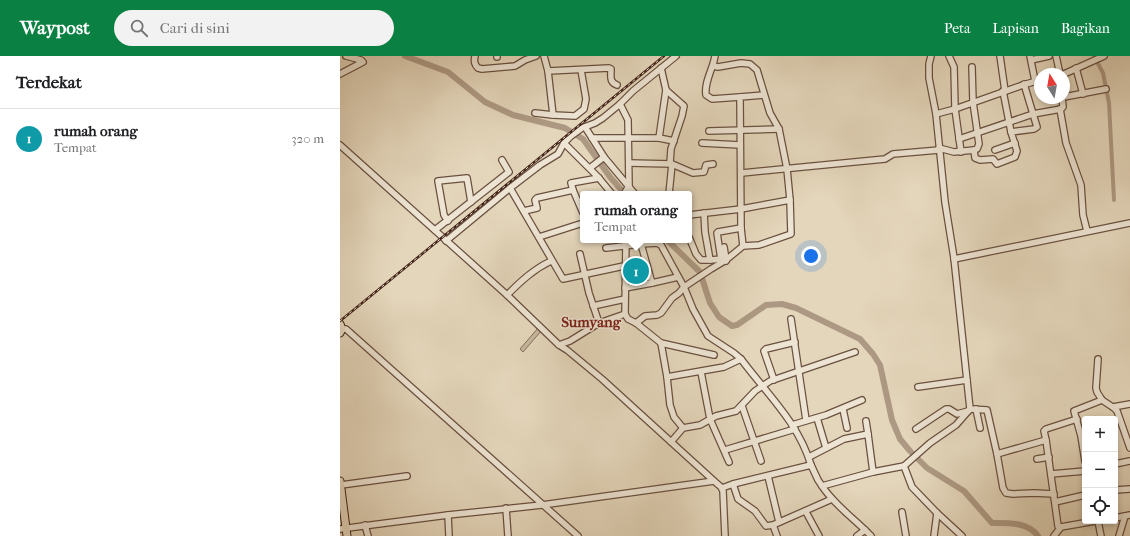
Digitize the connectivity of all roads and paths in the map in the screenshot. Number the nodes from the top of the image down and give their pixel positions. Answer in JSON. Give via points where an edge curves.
{"nodes":[{"id":1,"x":346,"y":56,"type":"edge"},
{"id":2,"x":475,"y":56,"type":"edge"},
{"id":3,"x":544,"y":56,"type":"edge"},
{"id":4,"x":676,"y":56,"type":"edge"},
{"id":5,"x":715,"y":56,"type":"edge"},
{"id":6,"x":931,"y":56,"type":"edge"},
{"id":7,"x":949,"y":56,"type":"edge"},
{"id":8,"x":1000,"y":56,"type":"edge"},
{"id":9,"x":1049,"y":56,"type":"edge"},
{"id":10,"x":1056,"y":56,"type":"edge"},
{"id":11,"x":1104,"y":56,"type":"edge"},
{"id":12,"x":532,"y":57,"type":"edge"},
{"id":13,"x":1030,"y":58,"type":"edge"},
{"id":14,"x":713,"y":66,"type":"junction"},
{"id":15,"x":972,"y":67,"type":"dead end"},
{"id":16,"x":661,"y":68,"type":"junction"},
{"id":17,"x":1059,"y":68,"type":"edge"},
{"id":18,"x":1076,"y":68,"type":"junction"},
{"id":19,"x":581,"y":70,"type":"junction"},
{"id":20,"x":1034,"y":70,"type":"edge"},
{"id":21,"x":1070,"y":71,"type":"edge"},
{"id":22,"x":548,"y":72,"type":"junction"},
{"id":23,"x":340,"y":74,"type":"edge"},
{"id":24,"x":1034,"y":82,"type":"edge"},
{"id":25,"x":1024,"y":84,"type":"junction"},
{"id":26,"x":617,"y":85,"type":"dead end"},
{"id":27,"x":1106,"y":89,"type":"dead end"},
{"id":28,"x":666,"y":90,"type":"junction"},
{"id":29,"x":1004,"y":91,"type":"junction"},
{"id":30,"x":1083,"y":94,"type":"junction"},
{"id":31,"x":764,"y":95,"type":"junction"},
{"id":32,"x":740,"y":97,"type":"junction"},
{"id":33,"x":1070,"y":97,"type":"edge"},
{"id":34,"x":973,"y":102,"type":"junction"},
{"id":35,"x":620,"y":104,"type":"junction"},
{"id":36,"x":1062,"y":104,"type":"edge"},
{"id":37,"x":955,"y":109,"type":"junction"},
{"id":38,"x":1060,"y":109,"type":"junction"},
{"id":39,"x":535,"y":113,"type":"dead end"},
{"id":40,"x":936,"y":114,"type":"junction"},
{"id":41,"x":1033,"y":114,"type":"junction"},
{"id":42,"x":553,"y":115,"type":"junction"},
{"id":43,"x":1009,"y":122,"type":"junction"},
{"id":44,"x":584,"y":127,"type":"junction"},
{"id":45,"x":779,"y":129,"type":"junction"},
{"id":46,"x":740,"y":130,"type":"junction"},
{"id":47,"x":708,"y":131,"type":"dead end"},
{"id":48,"x":1012,"y":132,"type":"junction"},
{"id":49,"x":977,"y":133,"type":"junction"},
{"id":50,"x":592,"y":138,"type":"junction"},
{"id":51,"x":628,"y":138,"type":"junction"},
{"id":52,"x":659,"y":138,"type":"junction"},
{"id":53,"x":959,"y":139,"type":"junction"},
{"id":54,"x":674,"y":141,"type":"junction"},
{"id":55,"x":702,"y":143,"type":"dead end"},
{"id":56,"x":1015,"y":143,"type":"junction"},
{"id":57,"x":564,"y":144,"type":"junction"},
{"id":58,"x":340,"y":145,"type":"edge"},
{"id":59,"x":740,"y":145,"type":"junction"},
{"id":60,"x":939,"y":149,"type":"junction"},
{"id":61,"x":974,"y":150,"type":"junction"},
{"id":62,"x":995,"y":150,"type":"dead end"},
{"id":63,"x":960,"y":152,"type":"junction"},
{"id":64,"x":604,"y":157,"type":"junction"},
{"id":65,"x":502,"y":160,"type":"dead end"},
{"id":66,"x":629,"y":164,"type":"junction"},
{"id":67,"x":672,"y":164,"type":"junction"},
{"id":68,"x":713,"y":164,"type":"dead end"},
{"id":69,"x":591,"y":168,"type":"junction"},
{"id":70,"x":786,"y":169,"type":"junction"},
{"id":71,"x":742,"y":173,"type":"junction"},
{"id":72,"x":599,"y":178,"type":"junction"},
{"id":73,"x":510,"y":188,"type":"junction"},
{"id":74,"x":573,"y":190,"type":"junction"},
{"id":75,"x":627,"y":190,"type":"edge"},
{"id":76,"x":610,"y":191,"type":"edge"},
{"id":77,"x":669,"y":191,"type":"edge"},
{"id":78,"x":790,"y":200,"type":"junction"},
{"id":79,"x":472,"y":202,"type":"junction"},
{"id":80,"x":580,"y":206,"type":"edge"},
{"id":81,"x":741,"y":209,"type":"junction"},
{"id":82,"x":524,"y":212,"type":"junction"},
{"id":83,"x":704,"y":214,"type":"junction"},
{"id":84,"x":692,"y":215,"type":"edge"},
{"id":85,"x":448,"y":221,"type":"junction"},
{"id":86,"x":1130,"y":223,"type":"edge"},
{"id":87,"x":580,"y":224,"type":"edge"},
{"id":88,"x":741,"y":228,"type":"junction"},
{"id":89,"x":435,"y":230,"type":"junction"},
{"id":90,"x":1087,"y":231,"type":"junction"},
{"id":91,"x":539,"y":237,"type":"junction"},
{"id":92,"x":446,"y":241,"type":"junction"},
{"id":93,"x":625,"y":243,"type":"edge"},
{"id":94,"x":691,"y":243,"type":"edge"},
{"id":95,"x":641,"y":244,"type":"junction"},
{"id":96,"x":743,"y":246,"type":"junction"},
{"id":97,"x":724,"y":247,"type":"dead end"},
{"id":98,"x":606,"y":248,"type":"dead end"},
{"id":99,"x":580,"y":254,"type":"dead end"},
{"id":100,"x":954,"y":258,"type":"junction"},
{"id":101,"x":710,"y":260,"type":"junction"},
{"id":102,"x":724,"y":260,"type":"junction"},
{"id":103,"x":551,"y":261,"type":"junction"},
{"id":104,"x":624,"y":266,"type":"junction"},
{"id":105,"x":584,"y":274,"type":"junction"},
{"id":106,"x":678,"y":277,"type":"junction"},
{"id":107,"x":652,"y":283,"type":"junction"},
{"id":108,"x":686,"y":285,"type":"junction"},
{"id":109,"x":625,"y":288,"type":"junction"},
{"id":110,"x":507,"y":295,"type":"junction"},
{"id":111,"x":625,"y":299,"type":"junction"},
{"id":112,"x":593,"y":306,"type":"junction"},
{"id":113,"x":625,"y":314,"type":"junction"},
{"id":114,"x":791,"y":319,"type":"dead end"},
{"id":115,"x":636,"y":323,"type":"junction"},
{"id":116,"x":599,"y":324,"type":"junction"},
{"id":117,"x":341,"y":329,"type":"edge"},
{"id":118,"x":661,"y":342,"type":"junction"},
{"id":119,"x":794,"y":342,"type":"junction"},
{"id":120,"x":564,"y":348,"type":"junction"},
{"id":121,"x":855,"y":352,"type":"dead end"},
{"id":122,"x":714,"y":356,"type":"dead end"},
{"id":123,"x":1098,"y":359,"type":"dead end"},
{"id":124,"x":741,"y":360,"type":"junction"},
{"id":125,"x":799,"y":371,"type":"junction"},
{"id":126,"x":701,"y":372,"type":"junction"},
{"id":127,"x":667,"y":377,"type":"junction"},
{"id":128,"x":774,"y":380,"type":"junction"},
{"id":129,"x":967,"y":380,"type":"junction"},
{"id":130,"x":763,"y":386,"type":"junction"},
{"id":131,"x":918,"y":387,"type":"dead end"},
{"id":132,"x":862,"y":400,"type":"dead end"},
{"id":133,"x":1102,"y":400,"type":"junction"},
{"id":134,"x":1130,"y":404,"type":"edge"},
{"id":135,"x":742,"y":406,"type":"junction"},
{"id":136,"x":1113,"y":407,"type":"junction"},
{"id":137,"x":843,"y":409,"type":"junction"},
{"id":138,"x":971,"y":410,"type":"junction"},
{"id":139,"x":817,"y":418,"type":"junction"},
{"id":140,"x":1077,"y":419,"type":"junction"},
{"id":141,"x":710,"y":420,"type":"junction"},
{"id":142,"x":806,"y":420,"type":"junction"},
{"id":143,"x":866,"y":420,"type":"dead end"},
{"id":144,"x":794,"y":427,"type":"junction"},
{"id":145,"x":683,"y":428,"type":"junction"},
{"id":146,"x":847,"y":428,"type":"dead end"},
{"id":147,"x":980,"y":428,"type":"dead end"},
{"id":148,"x":916,"y":429,"type":"dead end"},
{"id":149,"x":1122,"y":429,"type":"junction"},
{"id":150,"x":1118,"y":430,"type":"edge"},
{"id":151,"x":1082,"y":433,"type":"edge"},
{"id":152,"x":868,"y":434,"type":"junction"},
{"id":153,"x":1046,"y":440,"type":"junction"},
{"id":154,"x":671,"y":442,"type":"junction"},
{"id":155,"x":754,"y":442,"type":"junction"},
{"id":156,"x":826,"y":448,"type":"junction"},
{"id":157,"x":1130,"y":448,"type":"edge"},
{"id":158,"x":725,"y":450,"type":"junction"},
{"id":159,"x":997,"y":454,"type":"junction"},
{"id":160,"x":809,"y":457,"type":"junction"},
{"id":161,"x":1049,"y":457,"type":"junction"},
{"id":162,"x":1037,"y":459,"type":"dead end"},
{"id":163,"x":761,"y":461,"type":"dead end"},
{"id":164,"x":1130,"y":461,"type":"edge"},
{"id":165,"x":729,"y":462,"type":"dead end"},
{"id":166,"x":1118,"y":463,"type":"edge"},
{"id":167,"x":906,"y":464,"type":"junction"},
{"id":168,"x":811,"y":465,"type":"junction"},
{"id":169,"x":1082,"y":471,"type":"edge"},
{"id":170,"x":873,"y":472,"type":"junction"},
{"id":171,"x":1051,"y":474,"type":"junction"},
{"id":172,"x":407,"y":476,"type":"dead end"},
{"id":173,"x":768,"y":476,"type":"junction"},
{"id":174,"x":714,"y":481,"type":"junction"},
{"id":175,"x":340,"y":483,"type":"edge"},
{"id":176,"x":733,"y":484,"type":"junction"},
{"id":177,"x":822,"y":486,"type":"junction"},
{"id":178,"x":722,"y":488,"type":"junction"},
{"id":179,"x":1130,"y":489,"type":"edge"},
{"id":180,"x":1118,"y":490,"type":"edge"},
{"id":181,"x":1054,"y":494,"type":"junction"},
{"id":182,"x":1082,"y":496,"type":"edge"},
{"id":183,"x":832,"y":499,"type":"junction"},
{"id":184,"x":1054,"y":502,"type":"junction"},
{"id":185,"x":542,"y":505,"type":"junction"},
{"id":186,"x":506,"y":508,"type":"junction"},
{"id":187,"x":806,"y":512,"type":"junction"},
{"id":188,"x":902,"y":512,"type":"dead end"},
{"id":189,"x":937,"y":513,"type":"junction"},
{"id":190,"x":448,"y":515,"type":"junction"},
{"id":191,"x":1127,"y":516,"type":"edge"},
{"id":192,"x":1082,"y":523,"type":"edge"},
{"id":193,"x":776,"y":524,"type":"junction"},
{"id":194,"x":1099,"y":524,"type":"edge"},
{"id":195,"x":365,"y":525,"type":"junction"},
{"id":196,"x":1061,"y":527,"type":"junction"},
{"id":197,"x":343,"y":528,"type":"edge"},
{"id":198,"x":865,"y":530,"type":"junction"},
{"id":199,"x":347,"y":536,"type":"edge"},
{"id":200,"x":368,"y":536,"type":"edge"},
{"id":201,"x":449,"y":536,"type":"edge"},
{"id":202,"x":508,"y":536,"type":"edge"},
{"id":203,"x":578,"y":536,"type":"edge"},
{"id":204,"x":725,"y":536,"type":"edge"},
{"id":205,"x":776,"y":536,"type":"edge"},
{"id":206,"x":819,"y":536,"type":"edge"},
{"id":207,"x":857,"y":536,"type":"edge"},
{"id":208,"x":871,"y":536,"type":"edge"},
{"id":209,"x":906,"y":536,"type":"edge"},
{"id":210,"x":934,"y":536,"type":"edge"},
{"id":211,"x":962,"y":536,"type":"edge"},
{"id":212,"x":1054,"y":536,"type":"edge"},
{"id":213,"x":1101,"y":536,"type":"edge"},
{"id":214,"x":1119,"y":536,"type":"edge"}],
"edges":[{"from":1,"to":23,"type":"street","via":[[363,62]]},
{"from":2,"to":12,"type":"street","via":[[476,66],[482,69],[516,66]]},
{"from":3,"to":22,"type":"street"},
{"from":4,"to":16,"type":"street"},
{"from":5,"to":14,"type":"street"},
{"from":6,"to":40,"type":"street","via":[[930,78]]},
{"from":7,"to":37,"type":"street","via":[[954,67]]},
{"from":8,"to":29,"type":"street"},
{"from":9,"to":13,"type":"street"},
{"from":10,"to":17,"type":"street"},
{"from":11,"to":18,"type":"street"},
{"from":13,"to":20,"type":"street"},
{"from":14,"to":31,"type":"street","via":[[750,64],[758,70]]},
{"from":14,"to":32,"type":"street","via":[[708,77],[706,95],[712,99]]},
{"from":15,"to":34,"type":"street"},
{"from":16,"to":28,"type":"street"},
{"from":16,"to":35,"type":"street"},
{"from":18,"to":21,"type":"street"},
{"from":18,"to":30,"type":"street"},
{"from":19,"to":22,"type":"street"},
{"from":19,"to":26,"type":"street","via":[[609,68],[611,82]]},
{"from":19,"to":42,"type":"street","via":[[586,99],[584,110],[576,116]]},
{"from":22,"to":42,"type":"street"},
{"from":24,"to":25,"type":"street"},
{"from":25,"to":29,"type":"street"},
{"from":25,"to":41,"type":"street"},
{"from":27,"to":30,"type":"street"},
{"from":28,"to":52,"type":"street"},
{"from":28,"to":54,"type":"street","via":[[684,106]]},
{"from":29,"to":34,"type":"street"},
{"from":29,"to":43,"type":"street"},
{"from":30,"to":33,"type":"street"},
{"from":31,"to":32,"type":"street"},
{"from":31,"to":45,"type":"street"},
{"from":32,"to":46,"type":"street"},
{"from":34,"to":37,"type":"street"},
{"from":34,"to":49,"type":"street"},
{"from":35,"to":44,"type":"street","via":[[603,118]]},
{"from":35,"to":51,"type":"street","via":[[628,120]]},
{"from":36,"to":38,"type":"street"},
{"from":37,"to":40,"type":"street"},
{"from":37,"to":53,"type":"street"},
{"from":38,"to":41,"type":"street"},
{"from":38,"to":90,"type":"street","via":[[1066,142],[1081,185]]},
{"from":39,"to":42,"type":"street"},
{"from":40,"to":60,"type":"street"},
{"from":41,"to":43,"type":"street"},
{"from":41,"to":48,"type":"street","via":[[1036,128]]},
{"from":43,"to":48,"type":"street"},
{"from":43,"to":49,"type":"street"},
{"from":44,"to":50,"type":"street"},
{"from":44,"to":57,"type":"street"},
{"from":45,"to":46,"type":"street"},
{"from":45,"to":70,"type":"street"},
{"from":46,"to":47,"type":"street"},
{"from":46,"to":59,"type":"street"},
{"from":48,"to":56,"type":"street"},
{"from":49,"to":53,"type":"street"},
{"from":49,"to":61,"type":"street","via":[[979,144]]},
{"from":50,"to":51,"type":"street"},
{"from":50,"to":64,"type":"street"},
{"from":51,"to":52,"type":"street"},
{"from":51,"to":66,"type":"street"},
{"from":52,"to":54,"type":"street"},
{"from":53,"to":63,"type":"street"},
{"from":54,"to":67,"type":"street","via":[[671,149]]},
{"from":55,"to":59,"type":"street"},
{"from":56,"to":61,"type":"street","via":[[1017,155],[999,164],[993,159],[975,158]]},
{"from":56,"to":62,"type":"street"},
{"from":57,"to":69,"type":"street"},
{"from":57,"to":73,"type":"street","via":[[558,154]]},
{"from":58,"to":89,"type":"street"},
{"from":59,"to":71,"type":"street"},
{"from":60,"to":63,"type":"street"},
{"from":60,"to":70,"type":"street","via":[[893,154],[885,159]]},
{"from":60,"to":100,"type":"street"},
{"from":61,"to":63,"type":"street"},
{"from":64,"to":69,"type":"street"},
{"from":64,"to":75,"type":"street"},
{"from":65,"to":79,"type":"street","via":[[509,170]]},
{"from":66,"to":67,"type":"street"},
{"from":66,"to":75,"type":"street"},
{"from":67,"to":68,"type":"street","via":[[693,173],[704,172],[706,165]]},
{"from":67,"to":77,"type":"street"},
{"from":69,"to":72,"type":"street"},
{"from":70,"to":71,"type":"street"},
{"from":70,"to":78,"type":"street"},
{"from":71,"to":81,"type":"street"},
{"from":72,"to":74,"type":"street","via":[[573,181]]},
{"from":72,"to":76,"type":"street"},
{"from":73,"to":82,"type":"street"},
{"from":73,"to":92,"type":"street"},
{"from":74,"to":80,"type":"street"},
{"from":74,"to":82,"type":"street","via":[[537,198],[537,208]]},
{"from":78,"to":81,"type":"street"},
{"from":78,"to":96,"type":"street","via":[[791,235],[759,245]]},
{"from":79,"to":85,"type":"street"},
{"from":79,"to":85,"type":"street","via":[[467,178],[438,181],[444,215]]},
{"from":81,"to":83,"type":"street"},
{"from":81,"to":88,"type":"street"},
{"from":82,"to":91,"type":"street"},
{"from":83,"to":84,"type":"street"},
{"from":83,"to":101,"type":"street","via":[[704,232]]},
{"from":85,"to":89,"type":"street"},
{"from":86,"to":90,"type":"street"},
{"from":87,"to":91,"type":"street"},
{"from":88,"to":96,"type":"street"},
{"from":88,"to":102,"type":"street","via":[[717,233]]},
{"from":89,"to":92,"type":"street"},
{"from":90,"to":100,"type":"street"},
{"from":91,"to":103,"type":"street"},
{"from":92,"to":110,"type":"street"},
{"from":93,"to":95,"type":"street"},
{"from":93,"to":98,"type":"street"},
{"from":93,"to":104,"type":"street"},
{"from":94,"to":101,"type":"street","via":[[701,260]]},
{"from":95,"to":106,"type":"street","via":[[661,245]]},
{"from":95,"to":107,"type":"street"},
{"from":96,"to":102,"type":"street"},
{"from":97,"to":102,"type":"street"},
{"from":99,"to":105,"type":"street"},
{"from":100,"to":129,"type":"street"},
{"from":101,"to":102,"type":"street"},
{"from":102,"to":108,"type":"street"},
{"from":103,"to":105,"type":"street","via":[[562,280]]},
{"from":103,"to":110,"type":"street","via":[[530,273]]},
{"from":104,"to":105,"type":"street"},
{"from":104,"to":109,"type":"street"},
{"from":105,"to":112,"type":"street"},
{"from":106,"to":107,"type":"street"},
{"from":106,"to":108,"type":"street"},
{"from":107,"to":109,"type":"street"},
{"from":108,"to":115,"type":"street","via":[[661,313],[645,316]]},
{"from":108,"to":124,"type":"street","via":[[693,309],[708,336]]},
{"from":109,"to":111,"type":"street"},
{"from":110,"to":120,"type":"street"},
{"from":111,"to":112,"type":"street"},
{"from":111,"to":113,"type":"street"},
{"from":112,"to":116,"type":"street"},
{"from":113,"to":115,"type":"street"},
{"from":113,"to":116,"type":"street"},
{"from":114,"to":119,"type":"street"},
{"from":115,"to":118,"type":"street"},
{"from":116,"to":120,"type":"street","via":[[570,341]]},
{"from":117,"to":185,"type":"street","via":[[346,329]]},
{"from":118,"to":122,"type":"street"},
{"from":118,"to":127,"type":"street"},
{"from":119,"to":125,"type":"street"},
{"from":119,"to":128,"type":"street","via":[[764,351]]},
{"from":120,"to":154,"type":"street"},
{"from":121,"to":125,"type":"street"},
{"from":123,"to":133,"type":"street","via":[[1096,388]]},
{"from":124,"to":126,"type":"street"},
{"from":124,"to":130,"type":"street"},
{"from":125,"to":128,"type":"street"},
{"from":125,"to":142,"type":"street"},
{"from":126,"to":127,"type":"street"},
{"from":126,"to":141,"type":"street"},
{"from":127,"to":145,"type":"street","via":[[673,416]]},
{"from":128,"to":130,"type":"street"},
{"from":129,"to":131,"type":"street"},
{"from":129,"to":138,"type":"street"},
{"from":130,"to":135,"type":"street"},
{"from":130,"to":144,"type":"street"},
{"from":132,"to":137,"type":"street"},
{"from":133,"to":136,"type":"street"},
{"from":133,"to":140,"type":"street","via":[[1075,410]]},
{"from":134,"to":136,"type":"street"},
{"from":135,"to":141,"type":"street","via":[[736,411],[723,413]]},
{"from":135,"to":155,"type":"street"},
{"from":136,"to":149,"type":"street","via":[[1117,411]]},
{"from":137,"to":139,"type":"street"},
{"from":137,"to":146,"type":"street"},
{"from":138,"to":147,"type":"street"},
{"from":138,"to":148,"type":"street","via":[[957,414],[946,409]]},
{"from":138,"to":159,"type":"street","via":[[986,409]]},
{"from":138,"to":167,"type":"street"},
{"from":139,"to":142,"type":"street"},
{"from":139,"to":156,"type":"street"},
{"from":140,"to":151,"type":"street"},
{"from":140,"to":153,"type":"street","via":[[1046,429]]},
{"from":141,"to":145,"type":"street","via":[[700,426]]},
{"from":141,"to":158,"type":"street"},
{"from":142,"to":144,"type":"street"},
{"from":143,"to":152,"type":"street"},
{"from":144,"to":155,"type":"street"},
{"from":144,"to":160,"type":"street"},
{"from":145,"to":154,"type":"street"},
{"from":149,"to":150,"type":"street"},
{"from":149,"to":157,"type":"street"},
{"from":152,"to":156,"type":"street","via":[[852,436]]},
{"from":152,"to":170,"type":"street"},
{"from":153,"to":159,"type":"street"},
{"from":153,"to":161,"type":"street"},
{"from":154,"to":174,"type":"street"},
{"from":155,"to":158,"type":"street"},
{"from":155,"to":163,"type":"street"},
{"from":156,"to":160,"type":"street"},
{"from":158,"to":165,"type":"street"},
{"from":159,"to":181,"type":"street","via":[[1006,493]]},
{"from":160,"to":168,"type":"street"},
{"from":161,"to":162,"type":"street"},
{"from":161,"to":171,"type":"street"},
{"from":164,"to":166,"type":"street"},
{"from":167,"to":170,"type":"street"},
{"from":167,"to":189,"type":"street","via":[[912,487]]},
{"from":168,"to":173,"type":"street"},
{"from":168,"to":177,"type":"street"},
{"from":169,"to":171,"type":"street"},
{"from":170,"to":177,"type":"street"},
{"from":171,"to":181,"type":"street"},
{"from":172,"to":175,"type":"street"},
{"from":173,"to":176,"type":"street"},
{"from":173,"to":193,"type":"street"},
{"from":174,"to":178,"type":"street"},
{"from":174,"to":185,"type":"street"},
{"from":175,"to":197,"type":"main road"},
{"from":176,"to":178,"type":"street"},
{"from":176,"to":193,"type":"street","via":[[739,500],[755,511],[765,526]]},
{"from":177,"to":183,"type":"street"},
{"from":178,"to":204,"type":"street"},
{"from":179,"to":180,"type":"street"},
{"from":181,"to":184,"type":"street"},
{"from":182,"to":184,"type":"street"},
{"from":183,"to":187,"type":"street"},
{"from":183,"to":198,"type":"street"},
{"from":184,"to":196,"type":"street","via":[[1057,524]]},
{"from":185,"to":186,"type":"street"},
{"from":185,"to":203,"type":"street"},
{"from":186,"to":190,"type":"street"},
{"from":186,"to":202,"type":"street"},
{"from":187,"to":193,"type":"street"},
{"from":187,"to":206,"type":"street"},
{"from":188,"to":209,"type":"street"},
{"from":189,"to":210,"type":"street"},
{"from":189,"to":211,"type":"street"},
{"from":190,"to":195,"type":"street"},
{"from":190,"to":201,"type":"street"},
{"from":191,"to":214,"type":"street"},
{"from":192,"to":196,"type":"street"},
{"from":193,"to":205,"type":"street"},
{"from":194,"to":213,"type":"street"},
{"from":195,"to":197,"type":"street"},
{"from":195,"to":200,"type":"street"},
{"from":196,"to":212,"type":"street"},
{"from":197,"to":199,"type":"main road"},
{"from":198,"to":207,"type":"street"},
{"from":198,"to":208,"type":"street"}]}
